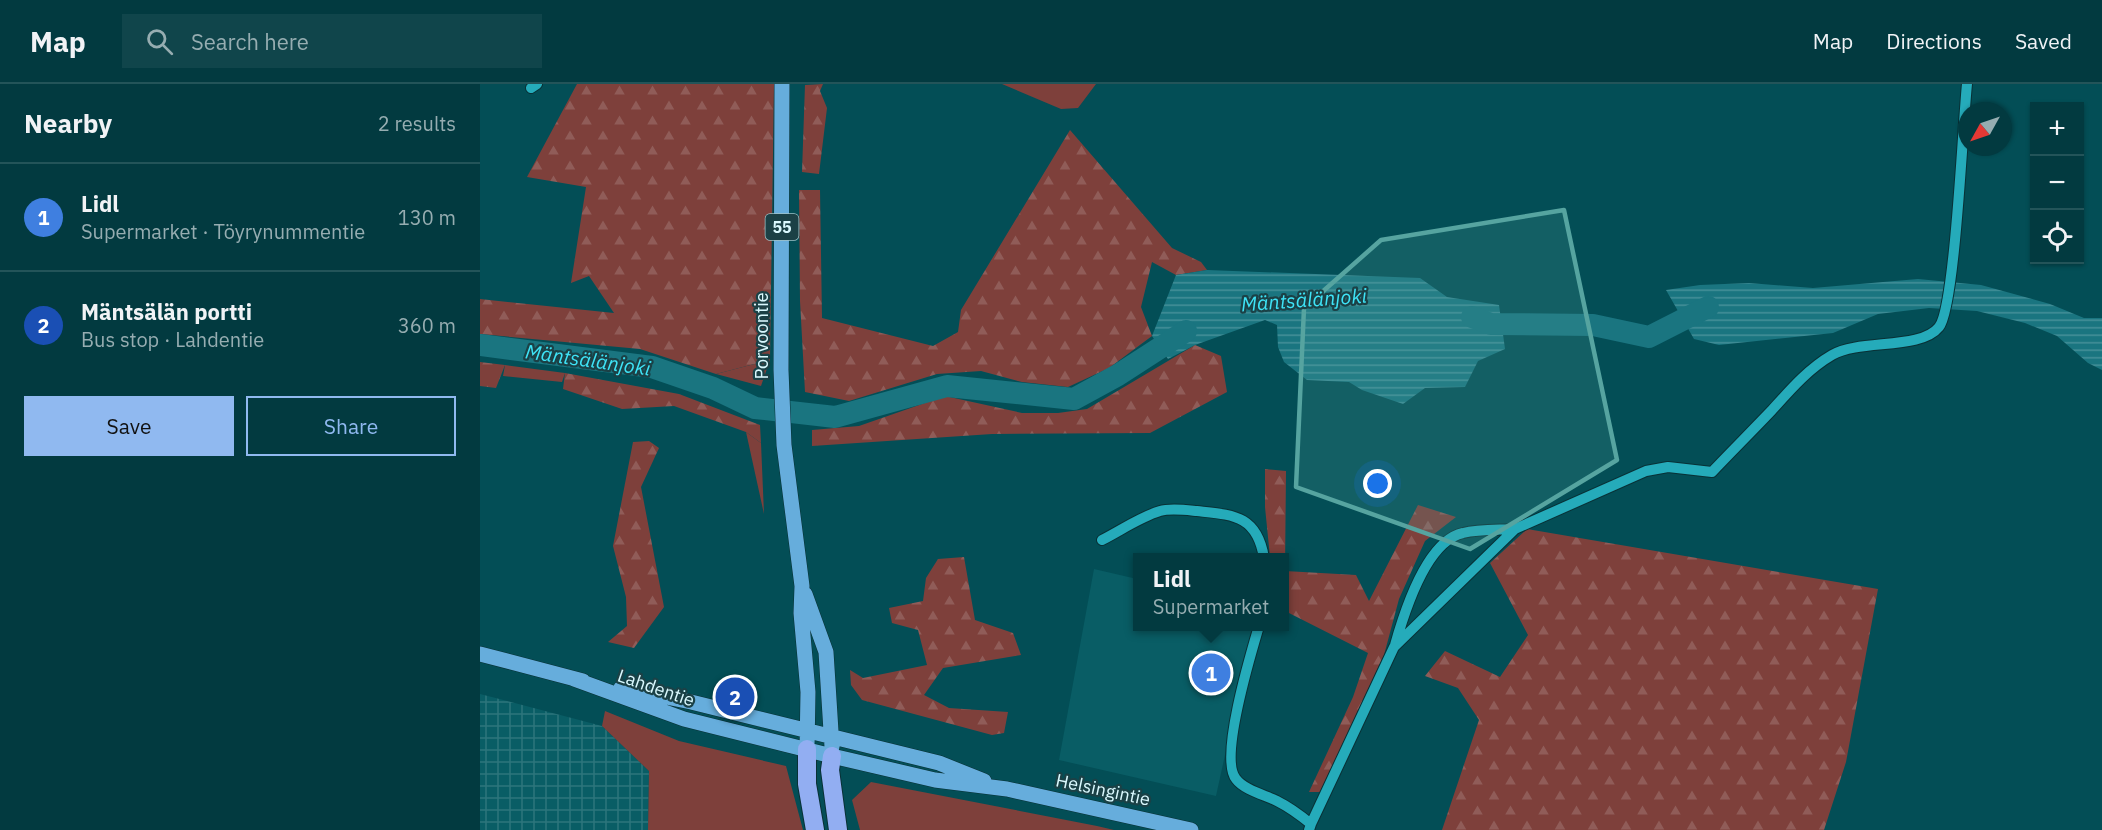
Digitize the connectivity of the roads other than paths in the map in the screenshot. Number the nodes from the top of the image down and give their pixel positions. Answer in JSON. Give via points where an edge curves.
{"nodes":[{"id":1,"x":782,"y":84,"type":"edge"},
{"id":2,"x":1967,"y":84,"type":"edge"},
{"id":3,"x":1515,"y":529,"type":"junction"},
{"id":4,"x":1102,"y":540,"type":"dead end"},
{"id":5,"x":1263,"y":553,"type":"edge"},
{"id":6,"x":802,"y":586,"type":"junction"},
{"id":7,"x":1258,"y":631,"type":"edge"},
{"id":8,"x":1394,"y":647,"type":"junction"},
{"id":9,"x":480,"y":654,"type":"edge"},
{"id":10,"x":833,"y":737,"type":"junction"},
{"id":11,"x":807,"y":741,"type":"junction"},
{"id":12,"x":832,"y":756,"type":"junction"},
{"id":13,"x":1007,"y":789,"type":"junction"},
{"id":14,"x":1310,"y":827,"type":"edge"},
{"id":15,"x":815,"y":830,"type":"edge"},
{"id":16,"x":838,"y":830,"type":"edge"},
{"id":17,"x":1191,"y":830,"type":"edge"}],
"edges":[{"from":1,"to":6,"type":"main road","name":"Porvoontie","number":"55","via":[[781,370],[784,445]]},
{"from":2,"to":3,"type":"street","via":[[1951,268],[1944,318],[1939,327],[1927,337],[1863,345],[1833,354],[1805,374],[1712,472],[1668,467],[1646,471]]},
{"from":3,"to":8,"type":"street"},
{"from":3,"to":8,"type":"street","via":[[1462,533],[1437,549],[1406,605]]},
{"from":4,"to":5,"type":"street","via":[[1161,511],[1233,515],[1254,529]]},
{"from":6,"to":10,"type":"main road","name":"Porvoontie","number":"55","via":[[826,652]]},
{"from":6,"to":11,"type":"main road","name":"Porvoontie","number":"55"},
{"from":7,"to":14,"type":"street","via":[[1237,713],[1230,766],[1236,780],[1287,806]]},
{"from":8,"to":14,"type":"street"},
{"from":9,"to":11,"type":"main road","name":"Lahdentie","via":[[574,679],[684,719]]},
{"from":10,"to":11,"type":"main road","name":"Lahdentie"},
{"from":10,"to":12,"type":"main road","name":"Porvoontie","number":"55"},
{"from":10,"to":13,"type":"main road","name":"Helsingintie","via":[[939,762]]},
{"from":11,"to":12,"type":"main road","name":"Lahdentie"},
{"from":11,"to":15,"type":"highway","via":[[807,784]]},
{"from":12,"to":13,"type":"main road","name":"Helsingintie","via":[[935,780]]},
{"from":12,"to":16,"type":"highway","via":[[830,770]]},
{"from":13,"to":17,"type":"main road","name":"Helsingintie"}]}
